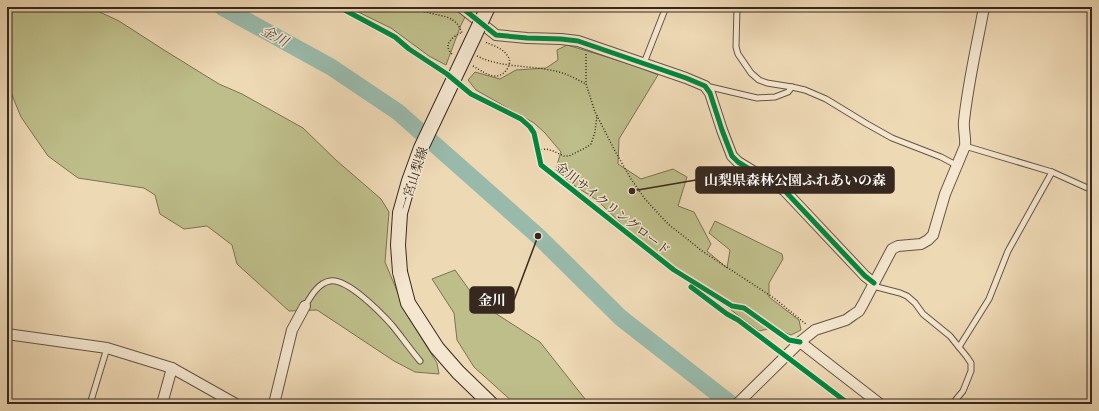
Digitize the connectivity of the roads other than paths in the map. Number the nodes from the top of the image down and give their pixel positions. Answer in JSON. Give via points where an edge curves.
{"nodes":[{"id":1,"x":461,"y":7,"type":"edge"},
{"id":2,"x":488,"y":7,"type":"edge"},
{"id":3,"x":666,"y":7,"type":"edge"},
{"id":4,"x":737,"y":7,"type":"edge"},
{"id":5,"x":984,"y":7,"type":"edge"},
{"id":6,"x":644,"y":63,"type":"junction"},
{"id":7,"x":706,"y":86,"type":"junction"},
{"id":8,"x":792,"y":87,"type":"junction"},
{"id":9,"x":965,"y":146,"type":"junction"},
{"id":10,"x":956,"y":165,"type":"junction"},
{"id":11,"x":1052,"y":172,"type":"junction"},
{"id":12,"x":1092,"y":190,"type":"edge"},
{"id":13,"x":874,"y":285,"type":"junction"},
{"id":14,"x":305,"y":306,"type":"joint"},
{"id":15,"x":7,"y":334,"type":"edge"},
{"id":16,"x":796,"y":345,"type":"junction"},
{"id":17,"x":959,"y":347,"type":"junction"},
{"id":18,"x":107,"y":348,"type":"junction"},
{"id":19,"x":420,"y":361,"type":"dead end"},
{"id":20,"x":172,"y":368,"type":"junction"},
{"id":21,"x":90,"y":404,"type":"edge"},
{"id":22,"x":162,"y":404,"type":"edge"},
{"id":23,"x":236,"y":404,"type":"edge"},
{"id":24,"x":274,"y":404,"type":"edge"},
{"id":25,"x":491,"y":404,"type":"edge"},
{"id":26,"x":737,"y":404,"type":"edge"},
{"id":27,"x":880,"y":404,"type":"edge"},
{"id":28,"x":953,"y":404,"type":"edge"}],
"edges":[{"from":1,"to":6,"type":"street","via":[[496,35],[578,41]]},
{"from":2,"to":25,"type":"main road","name":"一宮山梨線","bridge":true,"via":[[469,36],[421,148],[400,213],[398,245],[400,272],[408,303],[437,348]]},
{"from":3,"to":6,"type":"lane"},
{"from":4,"to":8,"type":"lane","via":[[736,47],[751,73],[767,83]]},
{"from":5,"to":9,"type":"street","via":[[967,95]]},
{"from":6,"to":7,"type":"street"},
{"from":7,"to":8,"type":"lane","via":[[757,98],[788,92]]},
{"from":7,"to":13,"type":"street","via":[[732,156],[784,190]]},
{"from":8,"to":10,"type":"lane","via":[[826,98],[892,138]]},
{"from":9,"to":10,"type":"street"},
{"from":9,"to":11,"type":"lane"},
{"from":10,"to":13,"type":"street","via":[[933,235],[921,244],[892,249]]},
{"from":11,"to":12,"type":"lane"},
{"from":11,"to":17,"type":"lane","via":[[1008,251],[989,299]]},
{"from":13,"to":16,"type":"street","via":[[859,311],[853,316],[815,330]]},
{"from":13,"to":17,"type":"lane","via":[[907,296]]},
{"from":14,"to":19,"type":"lane","via":[[319,286],[330,281],[341,281],[363,296],[385,318]]},
{"from":14,"to":24,"type":"street","via":[[292,330]]},
{"from":15,"to":18,"type":"street"},
{"from":16,"to":26,"type":"street"},
{"from":16,"to":27,"type":"street"},
{"from":17,"to":28,"type":"lane","via":[[971,363],[971,371],[964,391]]},
{"from":18,"to":20,"type":"street"},
{"from":18,"to":21,"type":"lane"},
{"from":20,"to":22,"type":"street"},
{"from":20,"to":23,"type":"street"}]}
